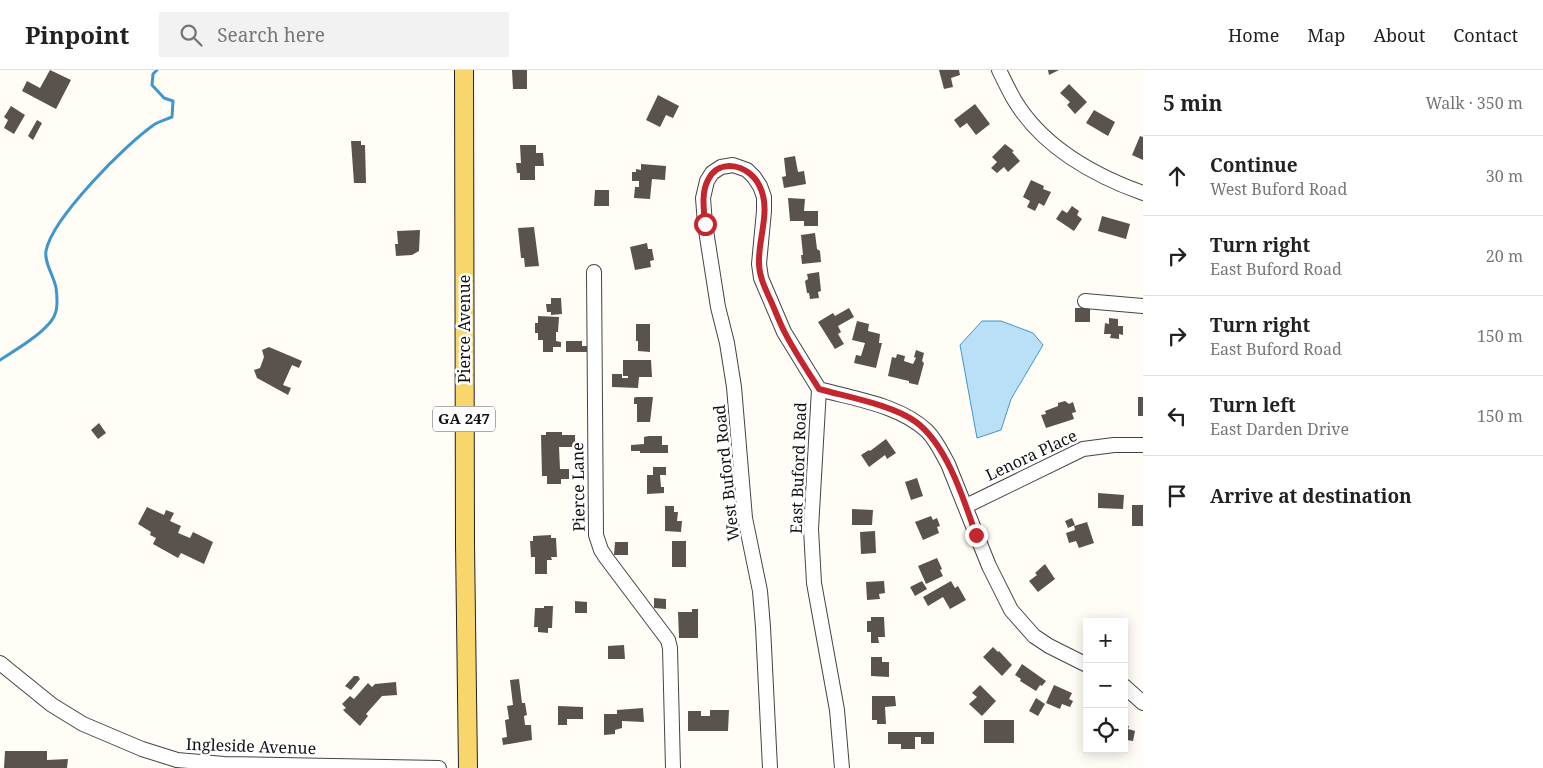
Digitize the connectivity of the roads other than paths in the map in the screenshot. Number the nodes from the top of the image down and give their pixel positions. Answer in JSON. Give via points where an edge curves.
{"nodes":[{"id":1,"x":464,"y":70,"type":"edge"},
{"id":2,"x":999,"y":70,"type":"edge"},
{"id":3,"x":709,"y":178,"type":"joint"},
{"id":4,"x":1143,"y":193,"type":"edge"},
{"id":5,"x":594,"y":272,"type":"dead end"},
{"id":6,"x":1085,"y":301,"type":"dead end"},
{"id":7,"x":1143,"y":306,"type":"edge"},
{"id":8,"x":819,"y":389,"type":"junction"},
{"id":9,"x":1143,"y":445,"type":"edge"},
{"id":10,"x":966,"y":506,"type":"junction"},
{"id":11,"x":0,"y":663,"type":"edge"},
{"id":12,"x":1083,"y":663,"type":"edge"},
{"id":13,"x":1128,"y":690,"type":"edge"},
{"id":14,"x":1143,"y":703,"type":"edge"},
{"id":15,"x":176,"y":764,"type":"edge"},
{"id":16,"x":439,"y":768,"type":"edge"},
{"id":17,"x":468,"y":768,"type":"edge"},
{"id":18,"x":673,"y":768,"type":"edge"},
{"id":19,"x":770,"y":768,"type":"edge"},
{"id":20,"x":842,"y":768,"type":"edge"}],
"edges":[{"from":1,"to":17,"type":"main road","name":"Pierce Avenue","number":"GA 247"},
{"from":2,"to":4,"type":"street","via":[[1014,101],[1042,135],[1092,171]]},
{"from":3,"to":8,"type":"street","name":"East Buford Road","via":[[721,167],[733,165],[747,170],[760,186],[764,197],[759,264],[761,278],[784,332]]},
{"from":3,"to":19,"type":"street","name":"West Buford Road","via":[[703,198],[705,224],[727,343],[738,419],[745,518],[760,591]]},
{"from":5,"to":18,"type":"street","name":"Pierce Lane","via":[[596,535],[607,559],[668,640]]},
{"from":6,"to":7,"type":"street"},
{"from":8,"to":10,"type":"street","via":[[890,409],[928,432],[940,449]]},
{"from":8,"to":20,"type":"street","name":"East Buford Road","via":[[812,529],[814,583],[836,710]]},
{"from":9,"to":10,"type":"street","name":"Lenora Place","via":[[1084,448]]},
{"from":10,"to":12,"type":"street","via":[[989,566],[1011,610],[1034,636]]},
{"from":11,"to":15,"type":"street","name":"Ingleside Avenue","via":[[52,705],[83,724]]},
{"from":13,"to":14,"type":"street"},
{"from":15,"to":16,"type":"street","name":"Ingleside Avenue"}]}
